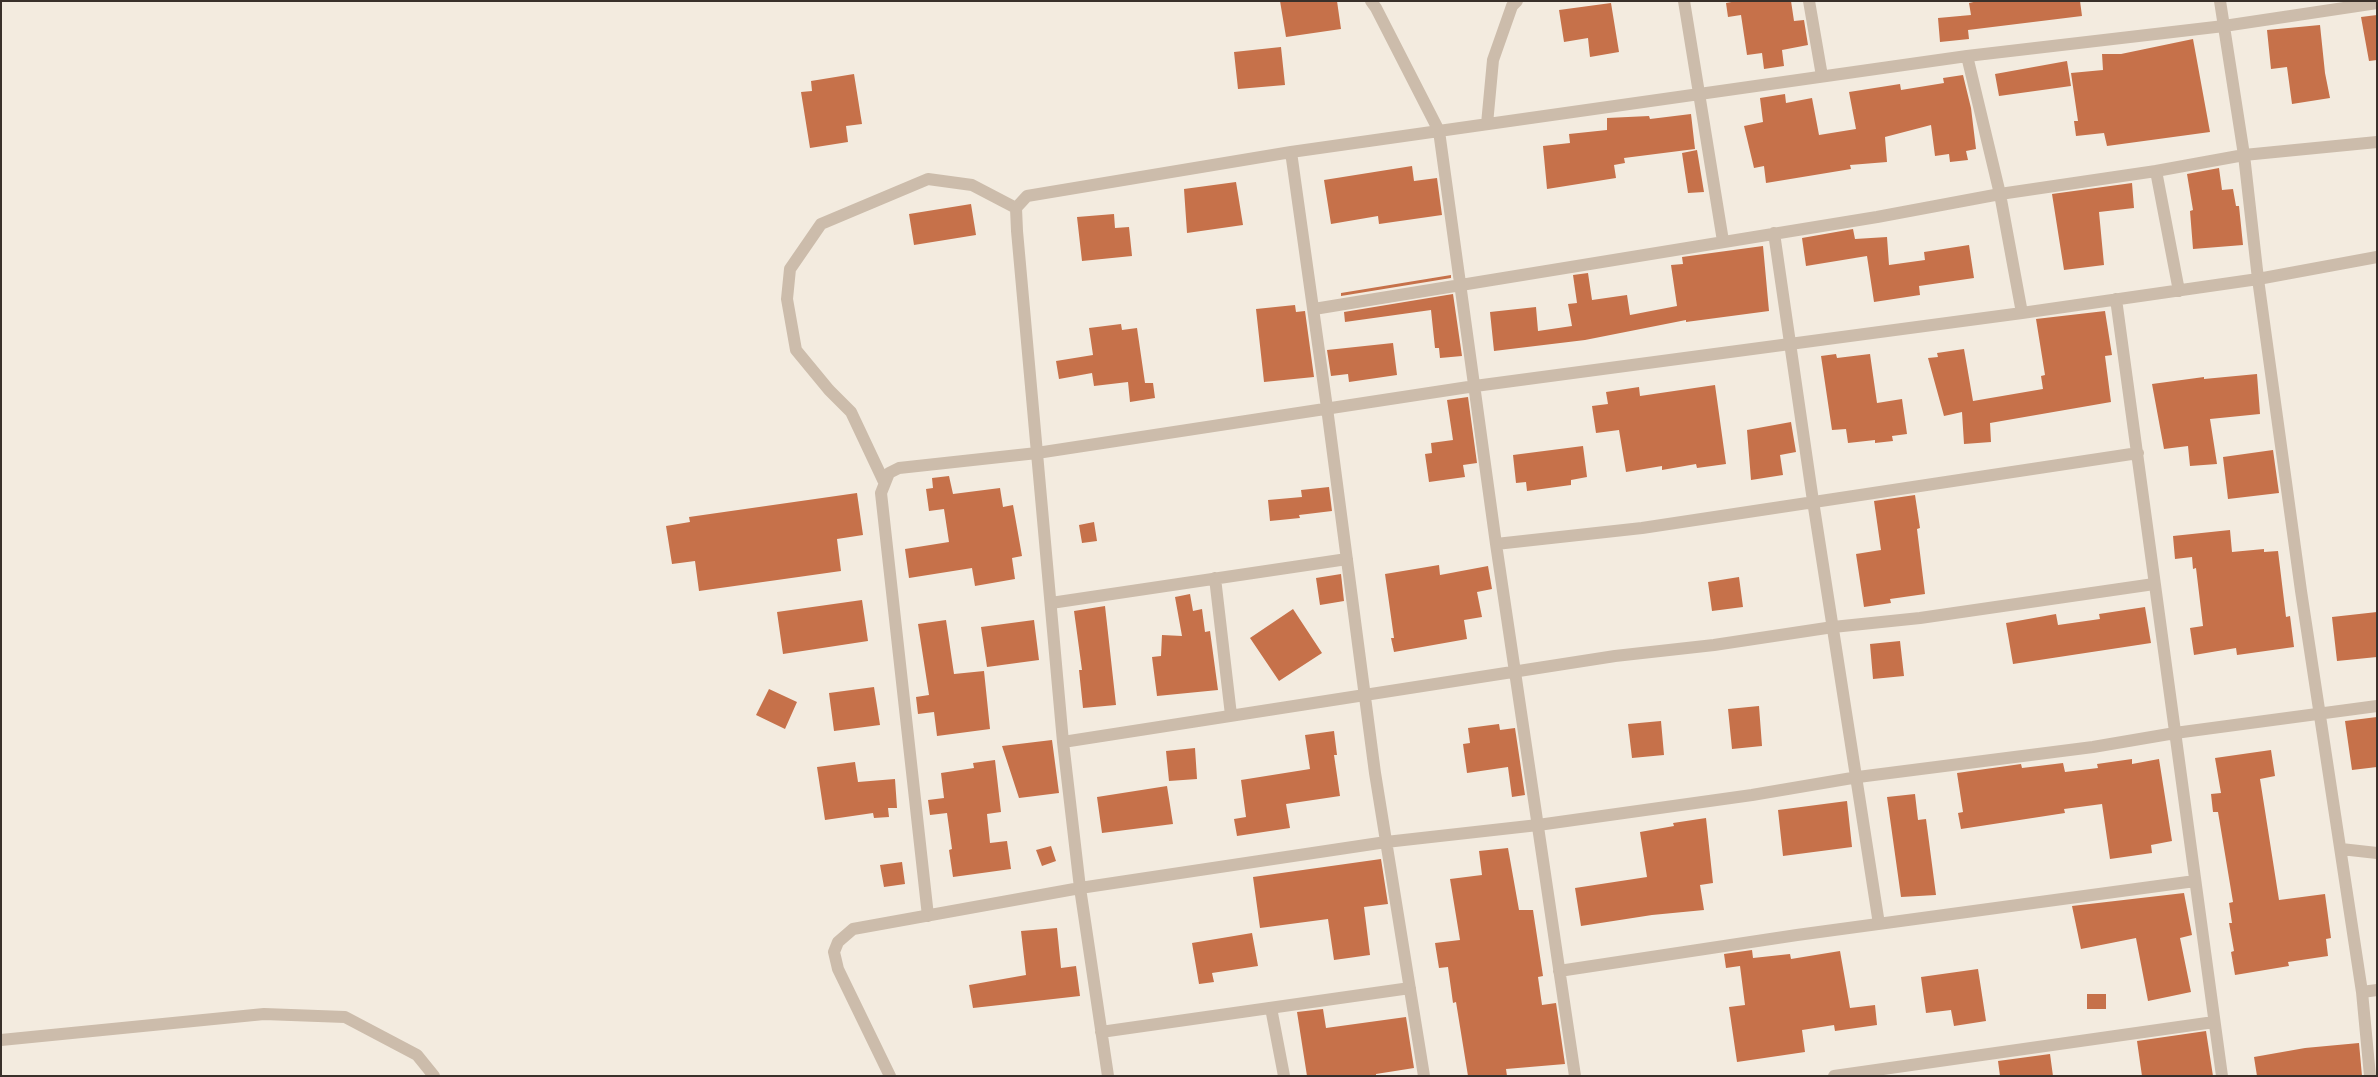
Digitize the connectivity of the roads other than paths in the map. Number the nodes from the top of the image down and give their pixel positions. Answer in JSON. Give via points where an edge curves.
{"nodes":[{"id":1,"x":1370,"y":1,"type":"edge"},
{"id":2,"x":1516,"y":1,"type":"edge"},
{"id":3,"x":1684,"y":1,"type":"edge"},
{"id":4,"x":1809,"y":1,"type":"edge"},
{"id":5,"x":2220,"y":1,"type":"edge"},
{"id":6,"x":2377,"y":3,"type":"edge"},
{"id":7,"x":2334,"y":5,"type":"edge"},
{"id":8,"x":2224,"y":26,"type":"junction"},
{"id":9,"x":1967,"y":56,"type":"junction"},
{"id":10,"x":1822,"y":76,"type":"junction"},
{"id":11,"x":1699,"y":94,"type":"junction"},
{"id":12,"x":1487,"y":124,"type":"junction"},
{"id":13,"x":1438,"y":131,"type":"junction"},
{"id":14,"x":2377,"y":142,"type":"edge"},
{"id":15,"x":1291,"y":152,"type":"junction"},
{"id":16,"x":2244,"y":155,"type":"junction"},
{"id":17,"x":2156,"y":171,"type":"junction"},
{"id":18,"x":2000,"y":194,"type":"junction"},
{"id":19,"x":1016,"y":208,"type":"junction"},
{"id":20,"x":1774,"y":233,"type":"junction"},
{"id":21,"x":1723,"y":241,"type":"junction"},
{"id":22,"x":2377,"y":257,"type":"edge"},
{"id":23,"x":2258,"y":279,"type":"junction"},
{"id":24,"x":1460,"y":285,"type":"junction"},
{"id":25,"x":2179,"y":290,"type":"junction"},
{"id":26,"x":2116,"y":300,"type":"junction"},
{"id":27,"x":1314,"y":309,"type":"junction"},
{"id":28,"x":2022,"y":313,"type":"junction"},
{"id":29,"x":1791,"y":345,"type":"junction"},
{"id":30,"x":1475,"y":386,"type":"junction"},
{"id":31,"x":1328,"y":408,"type":"junction"},
{"id":32,"x":1037,"y":453,"type":"junction"},
{"id":33,"x":2138,"y":453,"type":"junction"},
{"id":34,"x":884,"y":482,"type":"junction"},
{"id":35,"x":1813,"y":501,"type":"junction"},
{"id":36,"x":1496,"y":544,"type":"junction"},
{"id":37,"x":1347,"y":560,"type":"junction"},
{"id":38,"x":1216,"y":578,"type":"junction"},
{"id":39,"x":2154,"y":584,"type":"junction"},
{"id":40,"x":1051,"y":603,"type":"junction"},
{"id":41,"x":1834,"y":627,"type":"junction"},
{"id":42,"x":1515,"y":671,"type":"junction"},
{"id":43,"x":1365,"y":694,"type":"junction"},
{"id":44,"x":2377,"y":706,"type":"edge"},
{"id":45,"x":2319,"y":713,"type":"junction"},
{"id":46,"x":1230,"y":716,"type":"junction"},
{"id":47,"x":2175,"y":733,"type":"junction"},
{"id":48,"x":1063,"y":742,"type":"junction"},
{"id":49,"x":1858,"y":777,"type":"junction"},
{"id":50,"x":1538,"y":825,"type":"junction"},
{"id":51,"x":1386,"y":842,"type":"junction"},
{"id":52,"x":2341,"y":848,"type":"junction"},
{"id":53,"x":2377,"y":853,"type":"edge"},
{"id":54,"x":2195,"y":880,"type":"junction"},
{"id":55,"x":1080,"y":888,"type":"junction"},
{"id":56,"x":928,"y":916,"type":"junction"},
{"id":57,"x":1879,"y":924,"type":"junction"},
{"id":58,"x":1559,"y":971,"type":"junction"},
{"id":59,"x":1410,"y":988,"type":"junction"},
{"id":60,"x":2377,"y":990,"type":"edge"},
{"id":61,"x":2362,"y":992,"type":"junction"},
{"id":62,"x":1271,"y":1008,"type":"junction"},
{"id":63,"x":2214,"y":1022,"type":"junction"},
{"id":64,"x":1101,"y":1032,"type":"junction"},
{"id":65,"x":1,"y":1040,"type":"edge"},
{"id":66,"x":1883,"y":1073,"type":"edge"},
{"id":67,"x":434,"y":1076,"type":"edge"},
{"id":68,"x":890,"y":1076,"type":"edge"},
{"id":69,"x":1108,"y":1076,"type":"edge"},
{"id":70,"x":1284,"y":1076,"type":"edge"},
{"id":71,"x":1424,"y":1076,"type":"edge"},
{"id":72,"x":1575,"y":1076,"type":"edge"},
{"id":73,"x":1834,"y":1076,"type":"edge"},
{"id":74,"x":2222,"y":1076,"type":"edge"},
{"id":75,"x":2370,"y":1076,"type":"edge"}],
"edges":[{"from":1,"to":13,"type":"street"},
{"from":2,"to":12,"type":"street","via":[[1493,60]]},
{"from":3,"to":11,"type":"street"},
{"from":4,"to":10,"type":"street"},
{"from":5,"to":8,"type":"street"},
{"from":6,"to":7,"type":"street"},
{"from":7,"to":8,"type":"street"},
{"from":8,"to":9,"type":"street"},
{"from":8,"to":16,"type":"street"},
{"from":9,"to":10,"type":"street"},
{"from":9,"to":18,"type":"street"},
{"from":10,"to":11,"type":"street"},
{"from":11,"to":12,"type":"street"},
{"from":11,"to":21,"type":"street"},
{"from":12,"to":13,"type":"street"},
{"from":13,"to":15,"type":"street"},
{"from":13,"to":24,"type":"street"},
{"from":14,"to":16,"type":"street"},
{"from":15,"to":19,"type":"street","via":[[1051,191],[1027,196]]},
{"from":15,"to":27,"type":"street"},
{"from":16,"to":17,"type":"street"},
{"from":16,"to":23,"type":"street"},
{"from":17,"to":18,"type":"street"},
{"from":17,"to":25,"type":"street"},
{"from":18,"to":20,"type":"street"},
{"from":18,"to":28,"type":"street"},
{"from":19,"to":32,"type":"street"},
{"from":19,"to":34,"type":"street","via":[[972,185],[928,179],[821,224],[790,270],[787,299],[796,350],[850,412]]},
{"from":20,"to":21,"type":"street"},
{"from":20,"to":29,"type":"street"},
{"from":21,"to":24,"type":"street"},
{"from":22,"to":23,"type":"street"},
{"from":23,"to":25,"type":"street"},
{"from":23,"to":45,"type":"street"},
{"from":24,"to":27,"type":"street"},
{"from":24,"to":30,"type":"street"},
{"from":25,"to":26,"type":"street"},
{"from":26,"to":28,"type":"street"},
{"from":26,"to":33,"type":"street"},
{"from":27,"to":31,"type":"street"},
{"from":28,"to":29,"type":"street"},
{"from":29,"to":30,"type":"street"},
{"from":29,"to":35,"type":"street"},
{"from":30,"to":31,"type":"street"},
{"from":30,"to":36,"type":"street"},
{"from":31,"to":32,"type":"street"},
{"from":31,"to":37,"type":"street"},
{"from":32,"to":34,"type":"street","via":[[899,468],[889,473]]},
{"from":32,"to":40,"type":"street"},
{"from":33,"to":35,"type":"street"},
{"from":33,"to":39,"type":"street"},
{"from":34,"to":56,"type":"street","via":[[882,503]]},
{"from":35,"to":36,"type":"street","via":[[1642,528]]},
{"from":35,"to":41,"type":"street"},
{"from":36,"to":42,"type":"street"},
{"from":37,"to":38,"type":"street"},
{"from":37,"to":43,"type":"street"},
{"from":38,"to":40,"type":"street"},
{"from":38,"to":46,"type":"street"},
{"from":39,"to":41,"type":"street","via":[[1920,618]]},
{"from":39,"to":47,"type":"street"},
{"from":40,"to":48,"type":"street"},
{"from":41,"to":42,"type":"street"},
{"from":41,"to":49,"type":"street"},
{"from":42,"to":43,"type":"street"},
{"from":42,"to":50,"type":"street"},
{"from":43,"to":46,"type":"street"},
{"from":43,"to":51,"type":"street"},
{"from":44,"to":45,"type":"street"},
{"from":45,"to":47,"type":"street"},
{"from":45,"to":52,"type":"street"},
{"from":46,"to":48,"type":"street"},
{"from":47,"to":49,"type":"street","via":[[2093,747]]},
{"from":47,"to":54,"type":"street"},
{"from":48,"to":55,"type":"street"},
{"from":49,"to":50,"type":"street"},
{"from":49,"to":57,"type":"street"},
{"from":50,"to":51,"type":"street"},
{"from":50,"to":58,"type":"street"},
{"from":51,"to":55,"type":"street"},
{"from":51,"to":59,"type":"street"},
{"from":52,"to":53,"type":"street"},
{"from":52,"to":61,"type":"street"},
{"from":54,"to":57,"type":"street"},
{"from":54,"to":63,"type":"street"},
{"from":55,"to":56,"type":"street"},
{"from":55,"to":64,"type":"street"},
{"from":56,"to":68,"type":"street","via":[[853,929],[838,942],[834,952],[838,969]]},
{"from":57,"to":58,"type":"street"},
{"from":58,"to":72,"type":"street"},
{"from":59,"to":62,"type":"street"},
{"from":59,"to":71,"type":"street"},
{"from":60,"to":61,"type":"street"},
{"from":61,"to":75,"type":"street"},
{"from":62,"to":64,"type":"street"},
{"from":62,"to":70,"type":"street"},
{"from":63,"to":66,"type":"street"},
{"from":63,"to":74,"type":"street"},
{"from":64,"to":69,"type":"street"},
{"from":65,"to":67,"type":"street","via":[[264,1014],[345,1018],[417,1054]]},
{"from":66,"to":73,"type":"street"}]}
